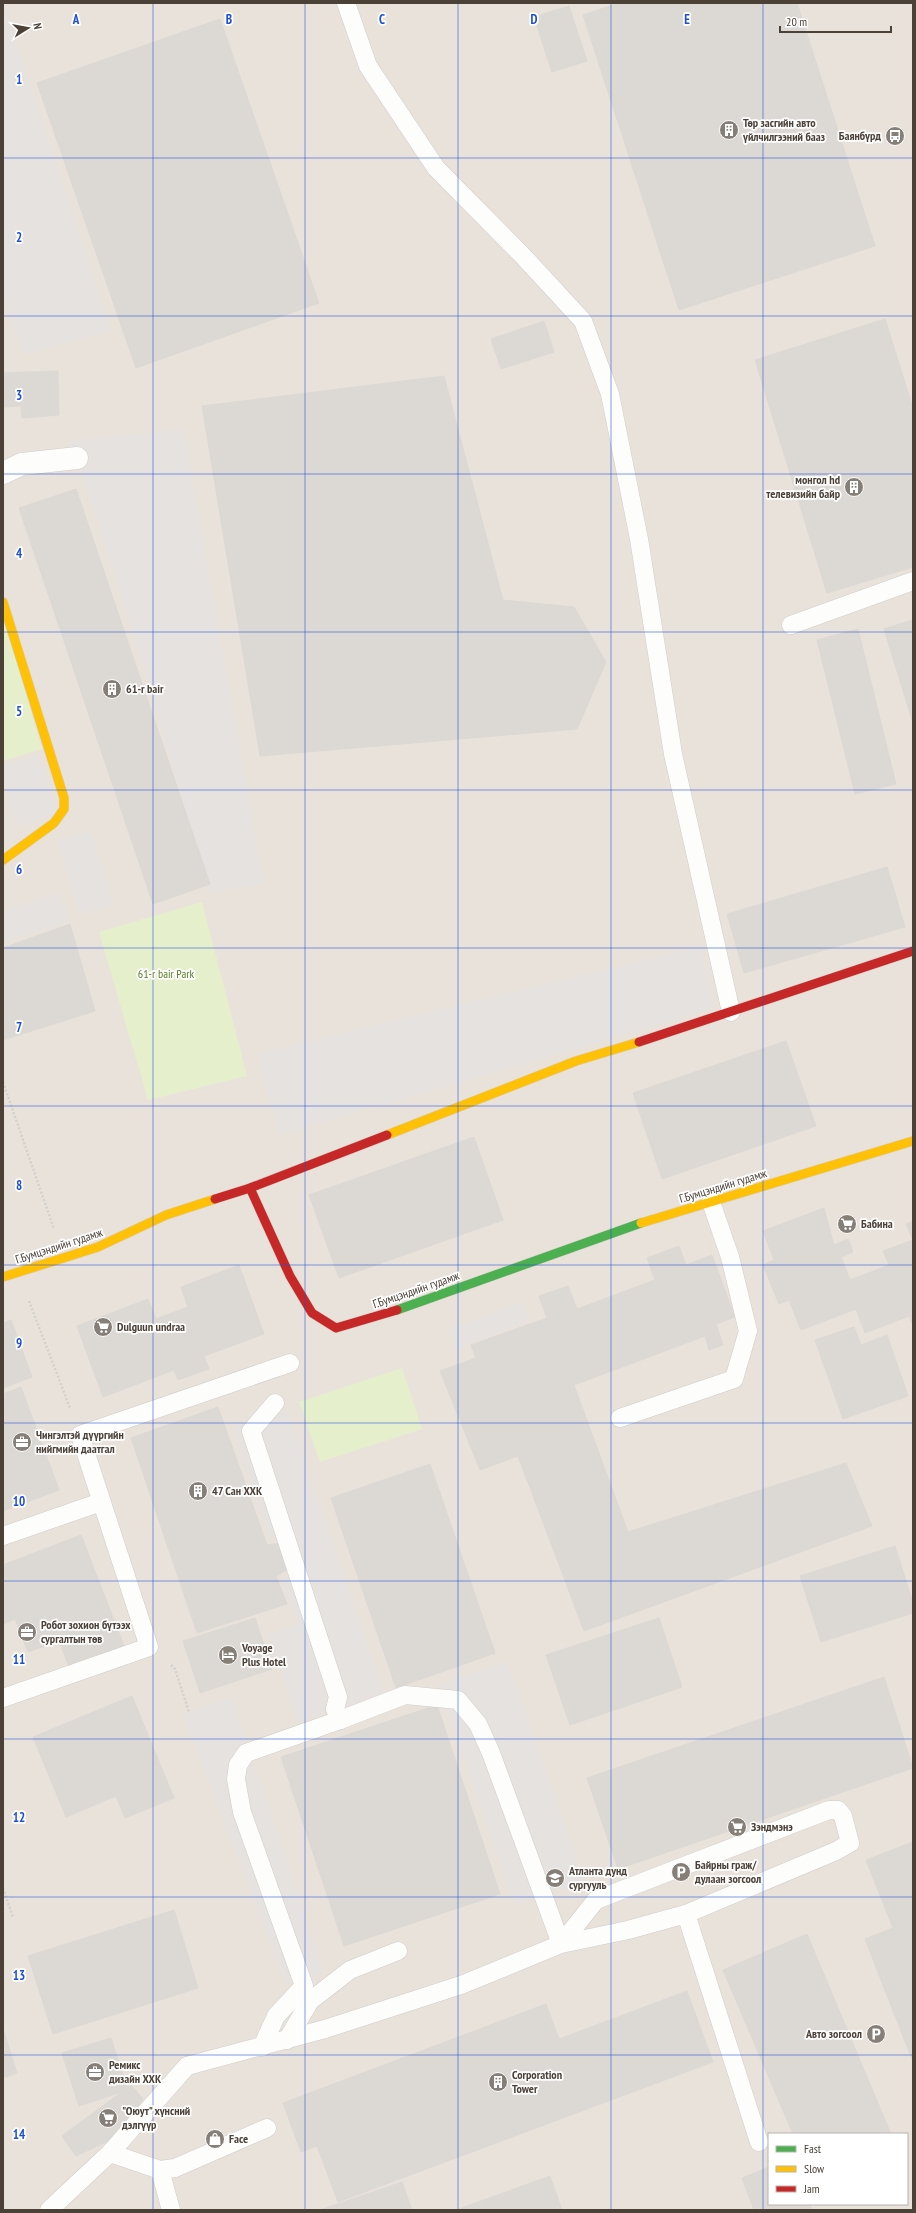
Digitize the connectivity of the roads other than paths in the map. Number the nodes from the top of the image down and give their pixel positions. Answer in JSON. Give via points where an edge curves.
{"nodes":[{"id":1,"x":346,"y":3,"type":"edge"},
{"id":2,"x":77,"y":458,"type":"dead end"},
{"id":3,"x":3,"y":473,"type":"edge"},
{"id":4,"x":913,"y":581,"type":"edge"},
{"id":5,"x":3,"y":602,"type":"edge"},
{"id":6,"x":791,"y":625,"type":"dead end"},
{"id":7,"x":3,"y":860,"type":"edge"},
{"id":8,"x":913,"y":951,"type":"edge"},
{"id":9,"x":730,"y":1012,"type":"junction"},
{"id":10,"x":913,"y":1141,"type":"edge"},
{"id":11,"x":250,"y":1188,"type":"junction"},
{"id":12,"x":711,"y":1202,"type":"junction"},
{"id":13,"x":3,"y":1277,"type":"edge"},
{"id":14,"x":290,"y":1363,"type":"dead end"},
{"id":15,"x":275,"y":1403,"type":"dead end"},
{"id":16,"x":620,"y":1418,"type":"dead end"},
{"id":17,"x":101,"y":1502,"type":"junction"},
{"id":18,"x":3,"y":1536,"type":"edge"},
{"id":19,"x":3,"y":1698,"type":"edge"},
{"id":20,"x":340,"y":1720,"type":"junction"},
{"id":21,"x":686,"y":1914,"type":"junction"},
{"id":22,"x":561,"y":1944,"type":"junction"},
{"id":23,"x":398,"y":1951,"type":"dead end"},
{"id":24,"x":287,"y":2040,"type":"junction"},
{"id":25,"x":262,"y":2047,"type":"junction"},
{"id":26,"x":267,"y":2128,"type":"dead end"},
{"id":27,"x":760,"y":2142,"type":"dead end"},
{"id":28,"x":110,"y":2153,"type":"junction"},
{"id":29,"x":160,"y":2170,"type":"junction"},
{"id":30,"x":49,"y":2210,"type":"edge"},
{"id":31,"x":170,"y":2210,"type":"edge"}],
"edges":[{"from":1,"to":9,"type":"lane","via":[[368,66],[436,168],[583,321],[610,394],[639,539],[673,754]]},
{"from":2,"to":3,"type":"street","via":[[22,464]]},
{"from":4,"to":6,"type":"lane"},
{"from":5,"to":7,"type":"street","via":[[64,798],[64,809],[54,822]]},
{"from":8,"to":9,"type":"street"},
{"from":9,"to":11,"type":"street","via":[[576,1061]]},
{"from":10,"to":12,"type":"street","name":"Г.Бумцэндийн гудамж"},
{"from":11,"to":12,"type":"street","name":"Г.Бумцэндийн гудамж","via":[[290,1276],[312,1313],[336,1328],[396,1310],[647,1221]]},
{"from":11,"to":13,"type":"street","name":"Г.Бумцэндийн гудамж","via":[[166,1215],[98,1247]]},
{"from":12,"to":16,"type":"lane","via":[[730,1257],[748,1331],[734,1379]]},
{"from":14,"to":17,"type":"lane","via":[[80,1435]]},
{"from":15,"to":20,"type":"lane","via":[[251,1431],[338,1697],[335,1710]]},
{"from":17,"to":18,"type":"lane"},
{"from":17,"to":19,"type":"lane","via":[[149,1647]]},
{"from":20,"to":22,"type":"lane","via":[[405,1696],[458,1700],[478,1724],[491,1754]]},
{"from":20,"to":25,"type":"lane","via":[[246,1753],[238,1766],[236,1780],[242,1812],[304,1986],[276,2016]]},
{"from":21,"to":22,"type":"lane","via":[[628,1930]]},
{"from":21,"to":22,"type":"lane","via":[[846,1847],[850,1843],[843,1816],[838,1810],[829,1810],[596,1900]]},
{"from":21,"to":27,"type":"lane"},
{"from":22,"to":24,"type":"lane","via":[[461,1985]]},
{"from":23,"to":24,"type":"lane","via":[[350,1970],[310,2001]]},
{"from":24,"to":25,"type":"lane"},
{"from":25,"to":28,"type":"lane","via":[[187,2066]]},
{"from":26,"to":29,"type":"lane","via":[[176,2168]]},
{"from":28,"to":29,"type":"lane"},
{"from":28,"to":30,"type":"lane"},
{"from":29,"to":31,"type":"lane"}]}
